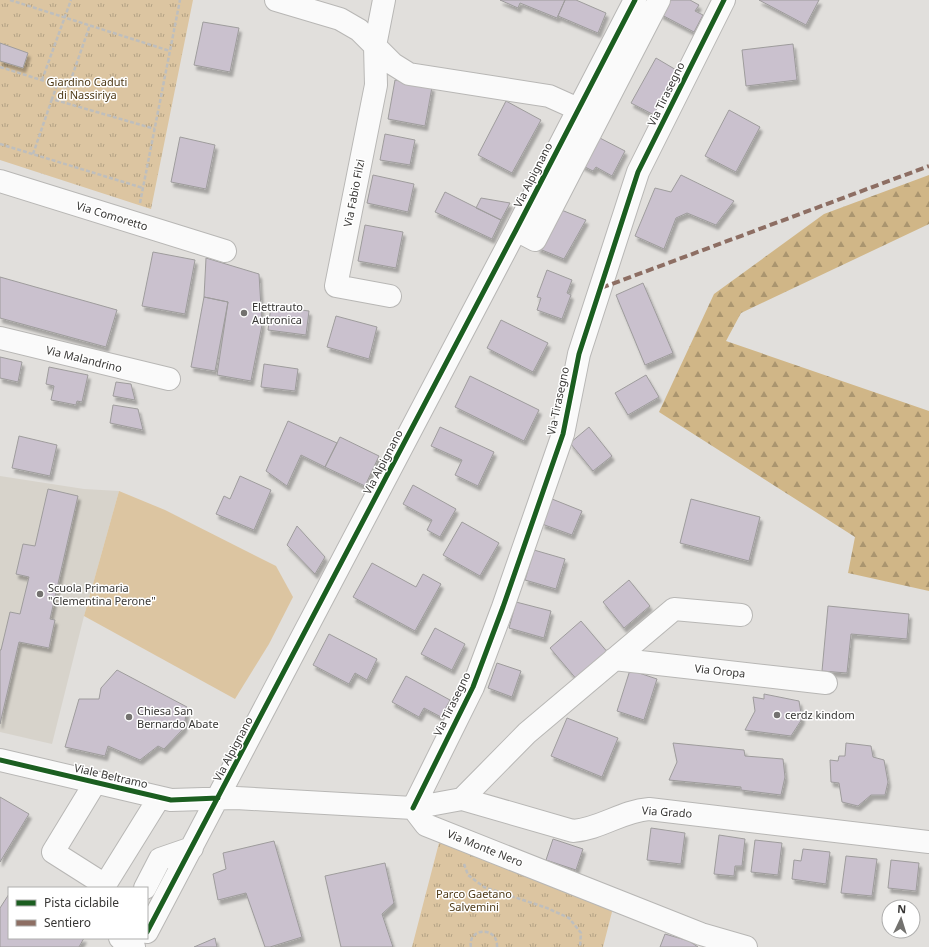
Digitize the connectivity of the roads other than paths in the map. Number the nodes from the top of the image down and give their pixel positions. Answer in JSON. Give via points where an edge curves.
{"nodes":[{"id":1,"x":276,"y":0,"type":"edge"},
{"id":2,"x":384,"y":0,"type":"edge"},
{"id":3,"x":635,"y":0,"type":"edge"},
{"id":4,"x":659,"y":0,"type":"edge"},
{"id":5,"x":724,"y":0,"type":"edge"},
{"id":6,"x":375,"y":46,"type":"junction"},
{"id":7,"x":578,"y":109,"type":"junction"},
{"id":8,"x":0,"y":181,"type":"edge"},
{"id":9,"x":516,"y":230,"type":"junction"},
{"id":10,"x":225,"y":251,"type":"dead end"},
{"id":11,"x":390,"y":296,"type":"dead end"},
{"id":12,"x":0,"y":338,"type":"edge"},
{"id":13,"x":169,"y":379,"type":"dead end"},
{"id":14,"x":741,"y":615,"type":"dead end"},
{"id":15,"x":614,"y":659,"type":"junction"},
{"id":16,"x":826,"y":683,"type":"dead end"},
{"id":17,"x":0,"y":760,"type":"edge"},
{"id":18,"x":95,"y":783,"type":"junction"},
{"id":19,"x":159,"y":798,"type":"junction"},
{"id":20,"x":218,"y":798,"type":"junction"},
{"id":21,"x":462,"y":799,"type":"junction"},
{"id":22,"x":413,"y":808,"type":"junction"},
{"id":23,"x":929,"y":842,"type":"edge"},
{"id":24,"x":192,"y":848,"type":"junction"},
{"id":25,"x":108,"y":886,"type":"edge"},
{"id":26,"x":146,"y":887,"type":"edge"},
{"id":27,"x":148,"y":930,"type":"edge"},
{"id":28,"x":122,"y":939,"type":"edge"},
{"id":29,"x":134,"y":947,"type":"edge"},
{"id":30,"x":746,"y":947,"type":"edge"}],
"edges":[{"from":1,"to":6,"type":"street","via":[[340,19],[359,30]]},
{"from":2,"to":6,"type":"street"},
{"from":3,"to":7,"type":"street","name":"Via Alpignano"},
{"from":4,"to":9,"type":"street","via":[[535,240]]},
{"from":5,"to":22,"type":"street","name":"Via Tirasegno","via":[[638,172],[579,354],[563,434],[504,607],[473,687]]},
{"from":6,"to":7,"type":"street","via":[[393,64],[409,74],[550,96]]},
{"from":6,"to":11,"type":"street","name":"Via Fabio Filzi","via":[[376,85],[336,286]]},
{"from":7,"to":9,"type":"street","name":"Via Alpignano"},
{"from":8,"to":10,"type":"street","name":"Via Comoretto"},
{"from":9,"to":20,"type":"street","name":"Via Alpignano"},
{"from":12,"to":13,"type":"street","name":"Via Malandrino"},
{"from":14,"to":15,"type":"street","via":[[674,609]]},
{"from":15,"to":16,"type":"street","name":"Via Oropa"},
{"from":15,"to":21,"type":"street","via":[[527,733]]},
{"from":17,"to":18,"type":"street","name":"Viale Beltramo"},
{"from":18,"to":19,"type":"street","name":"Viale Beltramo"},
{"from":18,"to":25,"type":"street","via":[[53,852]]},
{"from":19,"to":20,"type":"street","name":"Viale Beltramo"},
{"from":19,"to":25,"type":"street"},
{"from":20,"to":22,"type":"street"},
{"from":20,"to":24,"type":"street","name":"Via Alpignano"},
{"from":21,"to":22,"type":"street","name":"Via Grado"},
{"from":21,"to":23,"type":"street","name":"Via Grado","via":[[573,831],[585,830],[634,810],[649,809]]},
{"from":22,"to":30,"type":"street","name":"Via Monte Nero","via":[[426,825],[701,934]]},
{"from":24,"to":26,"type":"street","via":[[160,859]]},
{"from":24,"to":27,"type":"street","name":"Via Alpignano"},
{"from":28,"to":29,"type":"street"}]}
